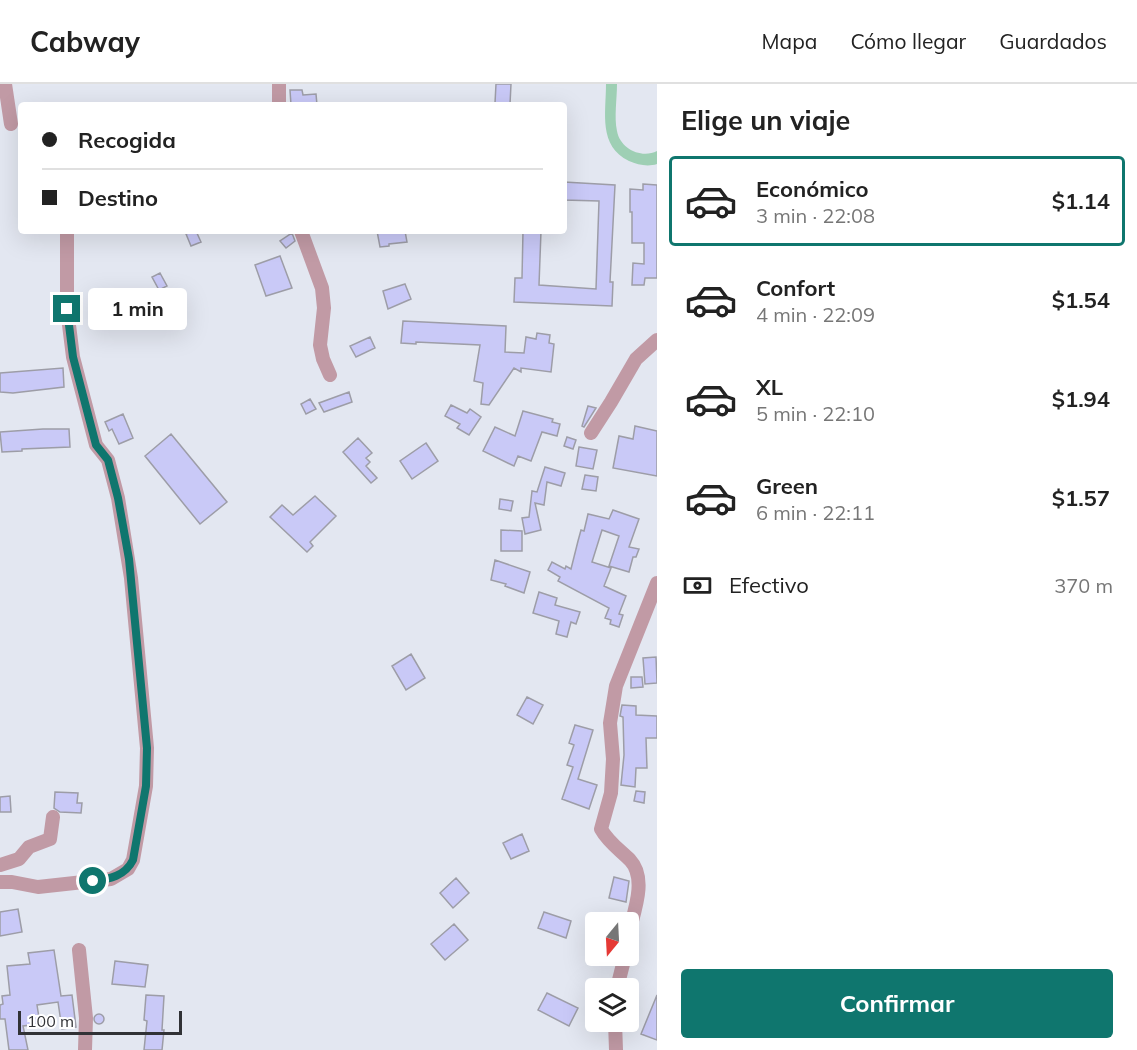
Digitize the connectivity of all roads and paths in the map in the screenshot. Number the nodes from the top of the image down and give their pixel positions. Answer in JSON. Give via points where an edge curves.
{"nodes":[{"id":1,"x":5,"y":84,"type":"edge"},
{"id":2,"x":279,"y":84,"type":"edge"},
{"id":3,"x":279,"y":102,"type":"edge"},
{"id":4,"x":11,"y":124,"type":"dead end"},
{"id":5,"x":67,"y":234,"type":"edge"},
{"id":6,"x":303,"y":234,"type":"edge"},
{"id":7,"x":657,"y":340,"type":"edge"},
{"id":8,"x":330,"y":375,"type":"dead end"},
{"id":9,"x":591,"y":433,"type":"dead end"},
{"id":10,"x":657,"y":583,"type":"edge"},
{"id":11,"x":53,"y":817,"type":"dead end"},
{"id":12,"x":0,"y":865,"type":"edge"},
{"id":13,"x":0,"y":882,"type":"edge"},
{"id":14,"x":633,"y":912,"type":"edge"},
{"id":15,"x":80,"y":950,"type":"dead end"},
{"id":16,"x":615,"y":1032,"type":"edge"},
{"id":17,"x":85,"y":1050,"type":"edge"},
{"id":18,"x":616,"y":1050,"type":"edge"}],
"edges":[{"from":1,"to":4,"type":"street"},
{"from":2,"to":3,"type":"street"},
{"from":5,"to":13,"type":"street","via":[[67,309],[73,357],[96,445],[108,460],[129,559],[147,748],[146,786],[128,869],[111,879],[38,887]]},
{"from":6,"to":8,"type":"street","via":[[322,288],[320,345]]},
{"from":7,"to":9,"type":"street","via":[[636,359]]},
{"from":10,"to":14,"type":"street","via":[[616,686],[610,723],[611,793],[602,829],[638,873]]},
{"from":11,"to":12,"type":"street","via":[[50,839],[29,847],[19,859]]},
{"from":15,"to":17,"type":"street"},
{"from":16,"to":18,"type":"street"}]}
